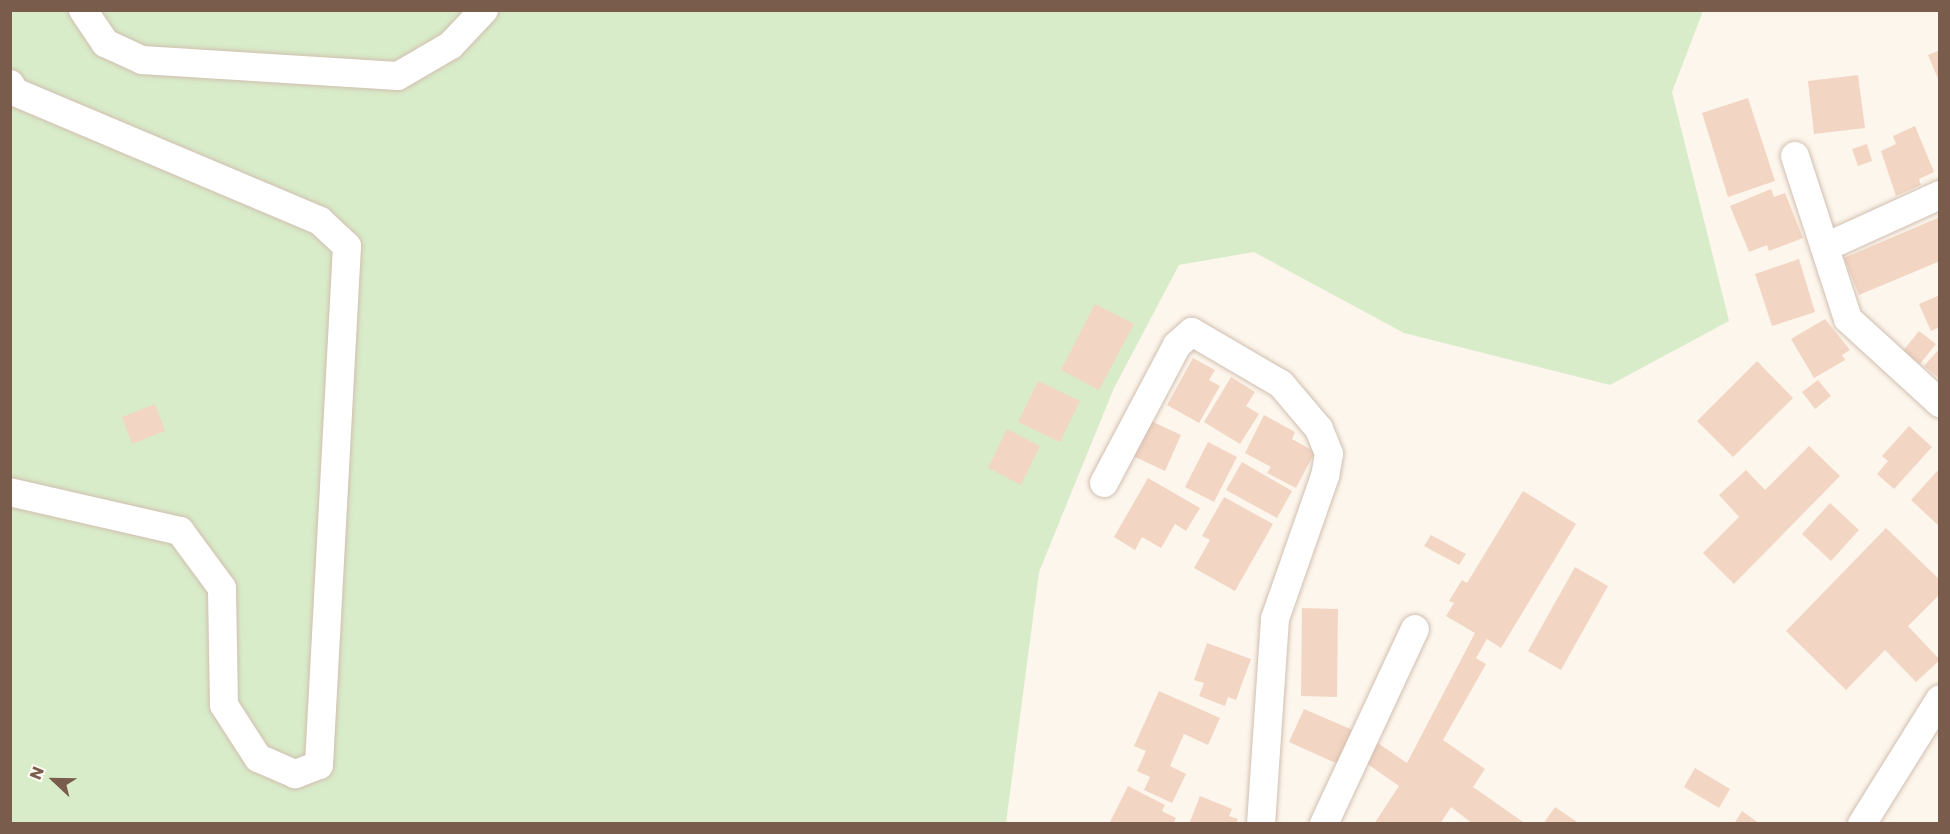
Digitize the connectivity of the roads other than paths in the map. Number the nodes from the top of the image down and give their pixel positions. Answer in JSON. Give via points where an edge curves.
{"nodes":[{"id":1,"x":83,"y":10,"type":"edge"},
{"id":2,"x":484,"y":10,"type":"edge"},
{"id":3,"x":10,"y":84,"type":"edge"},
{"id":4,"x":1796,"y":156,"type":"dead end"},
{"id":5,"x":1940,"y":195,"type":"edge"},
{"id":6,"x":1828,"y":246,"type":"junction"},
{"id":7,"x":1940,"y":404,"type":"edge"},
{"id":8,"x":1104,"y":483,"type":"dead end"},
{"id":9,"x":10,"y":492,"type":"edge"},
{"id":10,"x":1415,"y":629,"type":"dead end"},
{"id":11,"x":1940,"y":699,"type":"edge"},
{"id":12,"x":1261,"y":824,"type":"edge"},
{"id":13,"x":1324,"y":824,"type":"edge"},
{"id":14,"x":1862,"y":824,"type":"edge"}],
"edges":[{"from":1,"to":2,"type":"street","via":[[105,43],[142,60],[398,75],[451,45]]},
{"from":3,"to":9,"type":"street","via":[[15,92],[320,221],[347,246],[320,765],[295,774],[258,758],[224,705],[222,588],[180,531]]},
{"from":4,"to":6,"type":"street"},
{"from":5,"to":6,"type":"street"},
{"from":6,"to":7,"type":"street","via":[[1848,319]]},
{"from":8,"to":12,"type":"street","via":[[1177,345],[1192,332],[1281,384],[1319,429],[1329,454],[1326,476],[1275,619]]},
{"from":10,"to":13,"type":"street"},
{"from":11,"to":14,"type":"street"}]}
